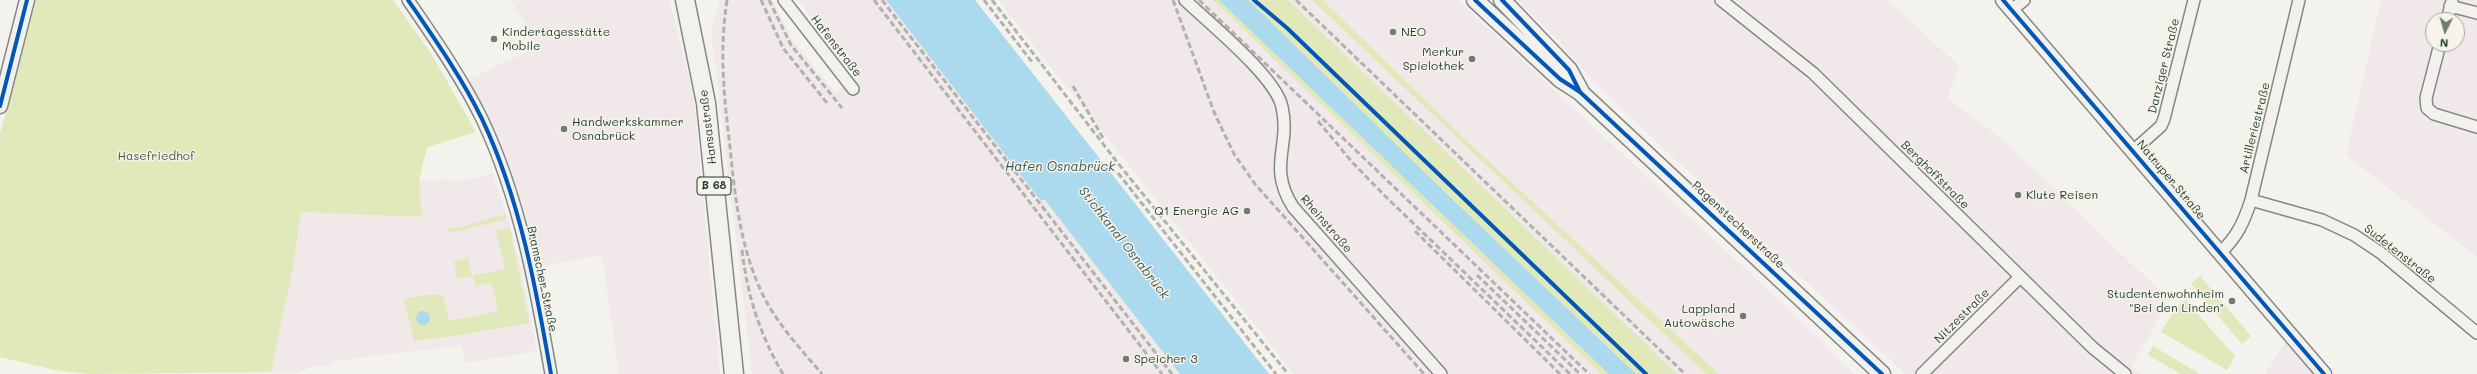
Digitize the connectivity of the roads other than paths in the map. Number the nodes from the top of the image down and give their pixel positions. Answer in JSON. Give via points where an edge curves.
{"nodes":[{"id":1,"x":27,"y":0,"type":"edge"},
{"id":2,"x":408,"y":0,"type":"edge"},
{"id":3,"x":685,"y":0,"type":"edge"},
{"id":4,"x":784,"y":0,"type":"edge"},
{"id":5,"x":1185,"y":0,"type":"edge"},
{"id":6,"x":1475,"y":0,"type":"edge"},
{"id":7,"x":1502,"y":0,"type":"edge"},
{"id":8,"x":1721,"y":0,"type":"edge"},
{"id":9,"x":2024,"y":0,"type":"edge"},
{"id":10,"x":2194,"y":0,"type":"edge"},
{"id":11,"x":2299,"y":0,"type":"edge"},
{"id":12,"x":2451,"y":3,"type":"edge"},
{"id":13,"x":2008,"y":5,"type":"edge"},
{"id":14,"x":2477,"y":13,"type":"edge"},
{"id":15,"x":2438,"y":52,"type":"edge"},
{"id":16,"x":2,"y":89,"type":"edge"},
{"id":17,"x":853,"y":89,"type":"dead end"},
{"id":18,"x":1580,"y":92,"type":"junction"},
{"id":19,"x":0,"y":106,"type":"edge"},
{"id":20,"x":2477,"y":127,"type":"edge"},
{"id":21,"x":2133,"y":151,"type":"junction"},
{"id":22,"x":2251,"y":200,"type":"junction"},
{"id":23,"x":2220,"y":253,"type":"junction"},
{"id":24,"x":2020,"y":277,"type":"junction"},
{"id":25,"x":2477,"y":333,"type":"edge"},
{"id":26,"x":2322,"y":373,"type":"edge"},
{"id":27,"x":551,"y":374,"type":"edge"},
{"id":28,"x":734,"y":374,"type":"edge"},
{"id":29,"x":1441,"y":374,"type":"edge"},
{"id":30,"x":1882,"y":374,"type":"edge"},
{"id":31,"x":1922,"y":374,"type":"edge"},
{"id":32,"x":2125,"y":374,"type":"edge"}],
"edges":[{"from":1,"to":16,"type":"street"},
{"from":2,"to":27,"type":"street","name":"Bramscher Straße","via":[[470,97],[498,160],[520,227]]},
{"from":3,"to":28,"type":"main road","name":"Hansastraße","number":"B 68","via":[[706,103]]},
{"from":4,"to":17,"type":"street","name":"Hafenstraße"},
{"from":5,"to":29,"type":"street","name":"Rheinstraße","via":[[1259,71],[1278,95],[1284,117],[1280,178],[1293,207]]},
{"from":6,"to":18,"type":"main road","name":"Pagenstecherstraße","via":[[1560,79]]},
{"from":7,"to":18,"type":"main road","name":"Pagenstecherstraße","via":[[1569,70]]},
{"from":8,"to":24,"type":"street","name":"Berghoffstraße","via":[[1813,73]]},
{"from":9,"to":13,"type":"street"},
{"from":10,"to":21,"type":"street","name":"Danziger Straße","via":[[2164,119],[2161,126]]},
{"from":11,"to":22,"type":"street","name":"Artilleriestraße"},
{"from":12,"to":14,"type":"street"},
{"from":13,"to":21,"type":"street","name":"Natruper Straße"},
{"from":15,"to":20,"type":"street","via":[[2426,98],[2427,108],[2434,114]]},
{"from":16,"to":19,"type":"street"},
{"from":18,"to":30,"type":"main road","name":"Pagenstecherstraße"},
{"from":21,"to":23,"type":"street","name":"Natruper Straße"},
{"from":22,"to":23,"type":"street","name":"Artilleriestraße","via":[[2243,225],[2233,241]]},
{"from":22,"to":25,"type":"street","name":"Sudetenstraße","via":[[2322,220],[2354,234],[2381,253]]},
{"from":23,"to":26,"type":"street","name":"Natruper Straße"},
{"from":24,"to":31,"type":"street","name":"Nitzestraße"},
{"from":24,"to":32,"type":"street","name":"Berghoffstraße","via":[[2093,348]]}]}
